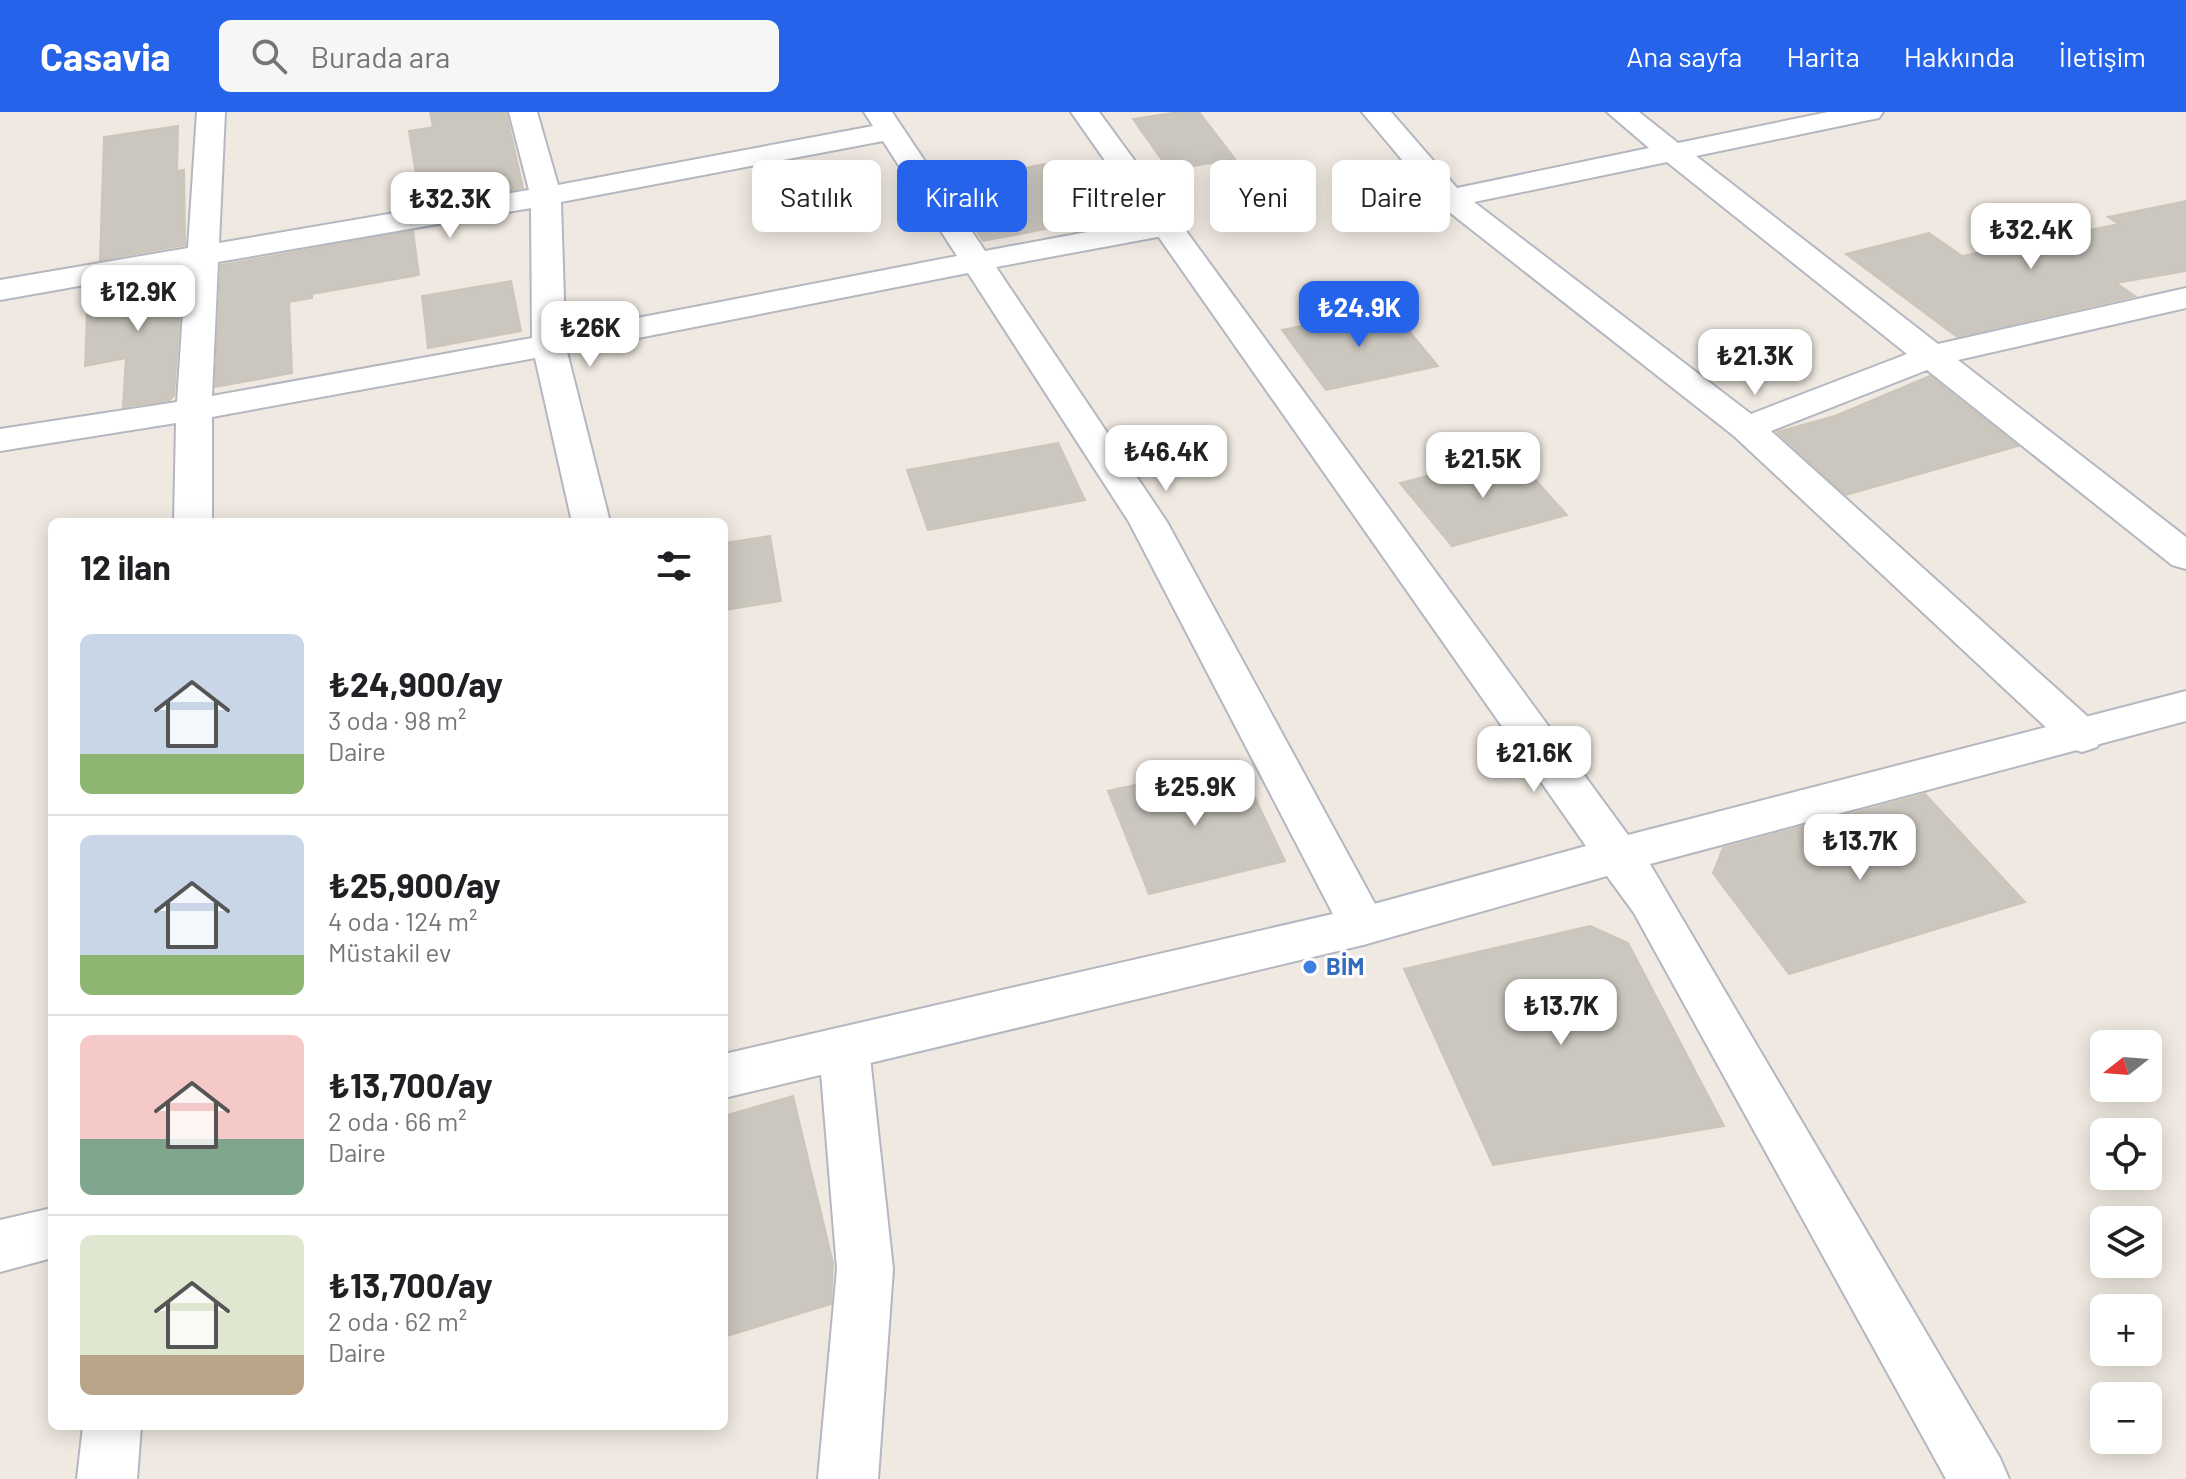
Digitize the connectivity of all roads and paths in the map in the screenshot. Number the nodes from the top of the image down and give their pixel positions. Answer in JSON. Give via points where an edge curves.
{"nodes":[{"id":1,"x":211,"y":112,"type":"edge"},
{"id":2,"x":523,"y":112,"type":"edge"},
{"id":3,"x":1085,"y":112,"type":"edge"},
{"id":4,"x":1376,"y":112,"type":"edge"},
{"id":5,"x":1621,"y":112,"type":"edge"},
{"id":6,"x":1869,"y":112,"type":"edge"},
{"id":7,"x":884,"y":122,"type":"edge"},
{"id":8,"x":1676,"y":151,"type":"junction"},
{"id":9,"x":1120,"y":160,"type":"edge"},
{"id":10,"x":1417,"y":160,"type":"edge"},
{"id":11,"x":546,"y":196,"type":"junction"},
{"id":12,"x":1450,"y":198,"type":"joint"},
{"id":13,"x":1135,"y":232,"type":"edge"},
{"id":14,"x":1172,"y":232,"type":"edge"},
{"id":15,"x":203,"y":255,"type":"junction"},
{"id":16,"x":974,"y":261,"type":"junction"},
{"id":17,"x":0,"y":290,"type":"edge"},
{"id":18,"x":2186,"y":298,"type":"edge"},
{"id":19,"x":549,"y":347,"type":"junction"},
{"id":20,"x":1932,"y":356,"type":"junction"},
{"id":21,"x":194,"y":412,"type":"junction"},
{"id":22,"x":1747,"y":428,"type":"junction"},
{"id":23,"x":0,"y":440,"type":"edge"},
{"id":24,"x":193,"y":518,"type":"edge"},
{"id":25,"x":590,"y":518,"type":"edge"},
{"id":26,"x":2186,"y":556,"type":"edge"},
{"id":27,"x":2186,"y":706,"type":"edge"},
{"id":28,"x":2082,"y":736,"type":"junction"},
{"id":29,"x":1618,"y":855,"type":"junction"},
{"id":30,"x":1363,"y":926,"type":"junction"},
{"id":31,"x":844,"y":1048,"type":"junction"},
{"id":32,"x":728,"y":1075,"type":"edge"},
{"id":33,"x":48,"y":1234,"type":"edge"},
{"id":34,"x":0,"y":1246,"type":"edge"},
{"id":35,"x":112,"y":1430,"type":"edge"},
{"id":36,"x":107,"y":1479,"type":"edge"},
{"id":37,"x":848,"y":1479,"type":"edge"},
{"id":38,"x":1979,"y":1479,"type":"edge"}],
"edges":[{"from":1,"to":15,"type":"street"},
{"from":2,"to":11,"type":"street"},
{"from":3,"to":9,"type":"street"},
{"from":4,"to":10,"type":"street"},
{"from":5,"to":8,"type":"street"},
{"from":6,"to":8,"type":"street"},
{"from":7,"to":11,"type":"street"},
{"from":7,"to":16,"type":"street"},
{"from":8,"to":12,"type":"street"},
{"from":8,"to":20,"type":"street"},
{"from":11,"to":15,"type":"street"},
{"from":11,"to":19,"type":"street"},
{"from":12,"to":22,"type":"street"},
{"from":13,"to":16,"type":"street"},
{"from":14,"to":29,"type":"street"},
{"from":15,"to":17,"type":"street"},
{"from":15,"to":21,"type":"street"},
{"from":16,"to":19,"type":"street"},
{"from":16,"to":30,"type":"street","via":[[1148,522]]},
{"from":18,"to":20,"type":"street"},
{"from":19,"to":21,"type":"street"},
{"from":19,"to":25,"type":"street"},
{"from":20,"to":22,"type":"street"},
{"from":20,"to":26,"type":"street"},
{"from":21,"to":23,"type":"street"},
{"from":21,"to":24,"type":"street"},
{"from":22,"to":28,"type":"street"},
{"from":27,"to":28,"type":"street"},
{"from":28,"to":29,"type":"street"},
{"from":29,"to":30,"type":"street"},
{"from":29,"to":38,"type":"street","via":[[1650,900]]},
{"from":30,"to":31,"type":"street"},
{"from":31,"to":32,"type":"street"},
{"from":31,"to":37,"type":"street","via":[[865,1269]]},
{"from":33,"to":34,"type":"street"},
{"from":35,"to":36,"type":"street"}]}
